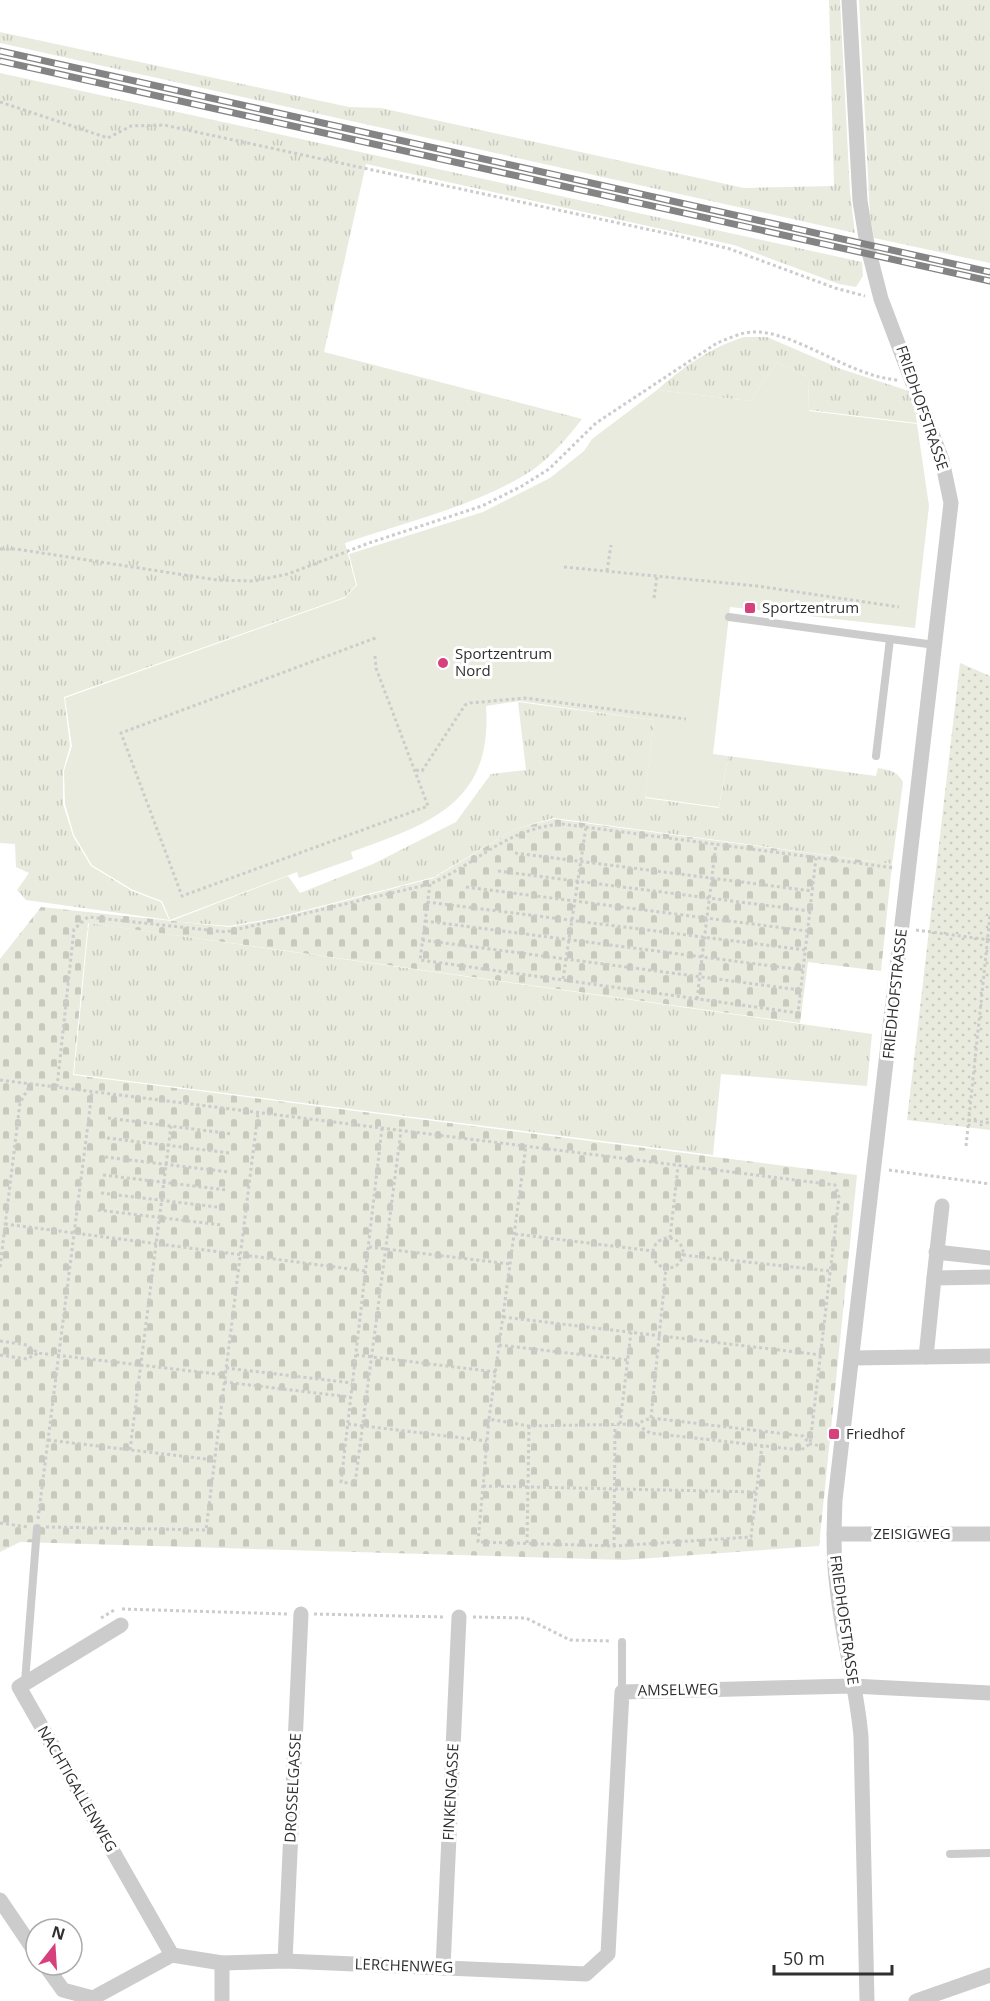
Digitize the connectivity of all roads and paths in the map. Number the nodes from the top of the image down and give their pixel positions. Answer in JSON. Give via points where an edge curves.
{"nodes":[{"id":1,"x":849,"y":0,"type":"edge"},
{"id":2,"x":0,"y":102,"type":"edge"},
{"id":3,"x":882,"y":299,"type":"junction"},
{"id":4,"x":915,"y":381,"type":"junction"},
{"id":5,"x":610,"y":545,"type":"dead end"},
{"id":6,"x":0,"y":549,"type":"edge"},
{"id":7,"x":564,"y":567,"type":"dead end"},
{"id":8,"x":607,"y":571,"type":"junction"},
{"id":9,"x":657,"y":576,"type":"junction"},
{"id":10,"x":654,"y":598,"type":"dead end"},
{"id":11,"x":899,"y":607,"type":"dead end"},
{"id":12,"x":729,"y":617,"type":"dead end"},
{"id":13,"x":378,"y":637,"type":"dead end"},
{"id":14,"x":890,"y":639,"type":"junction"},
{"id":15,"x":935,"y":645,"type":"junction"},
{"id":16,"x":375,"y":656,"type":"dead end"},
{"id":17,"x":686,"y":719,"type":"dead end"},
{"id":18,"x":876,"y":756,"type":"dead end"},
{"id":19,"x":415,"y":769,"type":"junction"},
{"id":20,"x":586,"y":827,"type":"junction"},
{"id":21,"x":716,"y":844,"type":"junction"},
{"id":22,"x":516,"y":853,"type":"dead end"},
{"id":23,"x":816,"y":858,"type":"junction"},
{"id":24,"x":581,"y":862,"type":"junction"},
{"id":25,"x":909,"y":870,"type":"junction"},
{"id":26,"x":498,"y":871,"type":"dead end"},
{"id":27,"x":712,"y":878,"type":"junction"},
{"id":28,"x":578,"y":881,"type":"junction"},
{"id":29,"x":430,"y":884,"type":"junction"},
{"id":30,"x":466,"y":886,"type":"dead end"},
{"id":31,"x":812,"y":891,"type":"junction"},
{"id":32,"x":709,"y":898,"type":"junction"},
{"id":33,"x":575,"y":901,"type":"junction"},
{"id":34,"x":427,"y":902,"type":"junction"},
{"id":35,"x":810,"y":911,"type":"junction"},
{"id":36,"x":990,"y":916,"type":"edge"},
{"id":37,"x":707,"y":918,"type":"junction"},
{"id":38,"x":425,"y":921,"type":"junction"},
{"id":39,"x":572,"y":921,"type":"junction"},
{"id":40,"x":903,"y":929,"type":"junction"},
{"id":41,"x":807,"y":931,"type":"junction"},
{"id":42,"x":704,"y":938,"type":"junction"},
{"id":43,"x":989,"y":939,"type":"edge"},
{"id":44,"x":422,"y":940,"type":"junction"},
{"id":45,"x":569,"y":940,"type":"junction"},
{"id":46,"x":805,"y":950,"type":"junction"},
{"id":47,"x":702,"y":957,"type":"junction"},
{"id":48,"x":566,"y":959,"type":"junction"},
{"id":49,"x":803,"y":970,"type":"junction"},
{"id":50,"x":700,"y":977,"type":"junction"},
{"id":51,"x":563,"y":980,"type":"junction"},
{"id":52,"x":800,"y":990,"type":"junction"},
{"id":53,"x":697,"y":999,"type":"junction"},
{"id":54,"x":0,"y":1080,"type":"edge"},
{"id":55,"x":31,"y":1084,"type":"junction"},
{"id":56,"x":57,"y":1087,"type":"junction"},
{"id":57,"x":92,"y":1092,"type":"junction"},
{"id":58,"x":258,"y":1113,"type":"junction"},
{"id":59,"x":108,"y":1118,"type":"dead end"},
{"id":60,"x":968,"y":1120,"type":"junction"},
{"id":61,"x":990,"y":1123,"type":"edge"},
{"id":62,"x":171,"y":1126,"type":"junction"},
{"id":63,"x":382,"y":1128,"type":"junction"},
{"id":64,"x":401,"y":1131,"type":"junction"},
{"id":65,"x":232,"y":1134,"type":"dead end"},
{"id":66,"x":107,"y":1138,"type":"dead end"},
{"id":67,"x":168,"y":1145,"type":"junction"},
{"id":68,"x":526,"y":1146,"type":"junction"},
{"id":69,"x":966,"y":1146,"type":"dead end"},
{"id":70,"x":230,"y":1153,"type":"dead end"},
{"id":71,"x":105,"y":1157,"type":"dead end"},
{"id":72,"x":166,"y":1165,"type":"junction"},
{"id":73,"x":678,"y":1166,"type":"junction"},
{"id":74,"x":875,"y":1168,"type":"junction"},
{"id":75,"x":229,"y":1172,"type":"dead end"},
{"id":76,"x":103,"y":1175,"type":"dead end"},
{"id":77,"x":164,"y":1183,"type":"junction"},
{"id":78,"x":990,"y":1184,"type":"edge"},
{"id":79,"x":227,"y":1190,"type":"dead end"},
{"id":80,"x":101,"y":1193,"type":"dead end"},
{"id":81,"x":161,"y":1200,"type":"junction"},
{"id":82,"x":942,"y":1206,"type":"dead end"},
{"id":83,"x":225,"y":1208,"type":"dead end"},
{"id":84,"x":98,"y":1210,"type":"dead end"},
{"id":85,"x":159,"y":1218,"type":"junction"},
{"id":86,"x":5,"y":1224,"type":"junction"},
{"id":87,"x":222,"y":1225,"type":"dead end"},
{"id":88,"x":74,"y":1233,"type":"junction"},
{"id":89,"x":514,"y":1234,"type":"junction"},
{"id":90,"x":670,"y":1238,"type":"junction"},
{"id":91,"x":156,"y":1244,"type":"junction"},
{"id":92,"x":368,"y":1247,"type":"junction"},
{"id":93,"x":386,"y":1250,"type":"junction"},
{"id":94,"x":653,"y":1251,"type":"junction"},
{"id":95,"x":936,"y":1252,"type":"junction"},
{"id":96,"x":240,"y":1255,"type":"junction"},
{"id":97,"x":683,"y":1255,"type":"junction"},
{"id":98,"x":990,"y":1258,"type":"edge"},
{"id":99,"x":510,"y":1264,"type":"junction"},
{"id":100,"x":0,"y":1268,"type":"edge"},
{"id":101,"x":666,"y":1268,"type":"junction"},
{"id":102,"x":366,"y":1271,"type":"junction"},
{"id":103,"x":830,"y":1271,"type":"junction"},
{"id":104,"x":990,"y":1277,"type":"edge"},
{"id":105,"x":934,"y":1278,"type":"junction"},
{"id":106,"x":503,"y":1317,"type":"junction"},
{"id":107,"x":631,"y":1332,"type":"junction"},
{"id":108,"x":660,"y":1336,"type":"junction"},
{"id":109,"x":0,"y":1341,"type":"edge"},
{"id":110,"x":499,"y":1345,"type":"junction"},
{"id":111,"x":38,"y":1353,"type":"junction"},
{"id":112,"x":0,"y":1355,"type":"edge"},
{"id":113,"x":356,"y":1355,"type":"junction"},
{"id":114,"x":821,"y":1355,"type":"junction"},
{"id":115,"x":59,"y":1356,"type":"junction"},
{"id":116,"x":990,"y":1356,"type":"edge"},
{"id":117,"x":372,"y":1357,"type":"junction"},
{"id":118,"x":926,"y":1357,"type":"junction"},
{"id":119,"x":852,"y":1358,"type":"junction"},
{"id":120,"x":627,"y":1360,"type":"junction"},
{"id":121,"x":141,"y":1365,"type":"junction"},
{"id":122,"x":226,"y":1368,"type":"junction"},
{"id":123,"x":496,"y":1372,"type":"junction"},
{"id":124,"x":225,"y":1375,"type":"junction"},
{"id":125,"x":224,"y":1382,"type":"junction"},
{"id":126,"x":353,"y":1383,"type":"junction"},
{"id":127,"x":351,"y":1398,"type":"junction"},
{"id":128,"x":651,"y":1418,"type":"junction"},
{"id":129,"x":489,"y":1419,"type":"junction"},
{"id":130,"x":348,"y":1424,"type":"junction"},
{"id":131,"x":618,"y":1424,"type":"junction"},
{"id":132,"x":636,"y":1424,"type":"junction"},
{"id":133,"x":363,"y":1426,"type":"junction"},
{"id":134,"x":529,"y":1426,"type":"junction"},
{"id":135,"x":48,"y":1440,"type":"junction"},
{"id":136,"x":487,"y":1440,"type":"junction"},
{"id":137,"x":810,"y":1444,"type":"junction"},
{"id":138,"x":762,"y":1446,"type":"junction"},
{"id":139,"x":841,"y":1449,"type":"junction"},
{"id":140,"x":130,"y":1450,"type":"junction"},
{"id":141,"x":214,"y":1460,"type":"junction"},
{"id":142,"x":483,"y":1486,"type":"junction"},
{"id":143,"x":528,"y":1487,"type":"junction"},
{"id":144,"x":615,"y":1489,"type":"junction"},
{"id":145,"x":756,"y":1492,"type":"junction"},
{"id":146,"x":0,"y":1523,"type":"edge"},
{"id":147,"x":37,"y":1528,"type":"junction"},
{"id":148,"x":834,"y":1534,"type":"junction"},
{"id":149,"x":990,"y":1534,"type":"edge"},
{"id":150,"x":527,"y":1544,"type":"junction"},
{"id":151,"x":614,"y":1546,"type":"junction"},
{"id":152,"x":135,"y":1608,"type":"dead end"},
{"id":153,"x":284,"y":1614,"type":"dead end"},
{"id":154,"x":301,"y":1614,"type":"dead end"},
{"id":155,"x":337,"y":1614,"type":"dead end"},
{"id":156,"x":411,"y":1617,"type":"dead end"},
{"id":157,"x":459,"y":1617,"type":"dead end"},
{"id":158,"x":488,"y":1617,"type":"dead end"},
{"id":159,"x":121,"y":1625,"type":"dead end"},
{"id":160,"x":604,"y":1641,"type":"dead end"},
{"id":161,"x":622,"y":1642,"type":"dead end"},
{"id":162,"x":25,"y":1684,"type":"junction"},
{"id":163,"x":852,"y":1686,"type":"junction"},
{"id":164,"x":622,"y":1692,"type":"junction"},
{"id":165,"x":990,"y":1693,"type":"edge"},
{"id":166,"x":990,"y":1853,"type":"edge"},
{"id":167,"x":950,"y":1854,"type":"dead end"},
{"id":168,"x":0,"y":1900,"type":"edge"},
{"id":169,"x":24,"y":1935,"type":"edge"},
{"id":170,"x":172,"y":1955,"type":"junction"},
{"id":171,"x":285,"y":1962,"type":"junction"},
{"id":172,"x":222,"y":1964,"type":"junction"},
{"id":173,"x":443,"y":1968,"type":"junction"},
{"id":174,"x":585,"y":1974,"type":"joint"},
{"id":175,"x":990,"y":1975,"type":"edge"},
{"id":176,"x":54,"y":1977,"type":"edge"},
{"id":177,"x":222,"y":2001,"type":"edge"},
{"id":178,"x":867,"y":2001,"type":"edge"},
{"id":179,"x":916,"y":2001,"type":"edge"}],
"edges":[{"from":1,"to":3,"type":"street","name":"FRIEDHOFSTRASSE","via":[[860,201]]},
{"from":2,"to":3,"type":"path","via":[[108,138],[131,126],[164,125],[663,232],[730,249],[836,288]]},
{"from":3,"to":4,"type":"street","name":"FRIEDHOFSTRASSE"},
{"from":4,"to":6,"type":"path","via":[[889,380],[843,365],[797,343],[753,332],[717,343],[666,376],[596,423],[549,469],[522,486],[482,506],[288,574],[254,581],[217,580]]},
{"from":4,"to":15,"type":"street","name":"FRIEDHOFSTRASSE","via":[[942,460],[951,503]]},
{"from":5,"to":8,"type":"path"},
{"from":7,"to":8,"type":"path"},
{"from":8,"to":9,"type":"path"},
{"from":9,"to":10,"type":"path"},
{"from":9,"to":11,"type":"path"},
{"from":12,"to":14,"type":"lane"},
{"from":13,"to":19,"type":"path","via":[[121,733],[182,896],[428,806]]},
{"from":14,"to":15,"type":"lane"},
{"from":14,"to":18,"type":"lane"},
{"from":15,"to":25,"type":"street","name":"FRIEDHOFSTRASSE"},
{"from":16,"to":19,"type":"path","via":[[376,668]]},
{"from":17,"to":19,"type":"path","via":[[525,698],[470,703],[422,771]]},
{"from":20,"to":21,"type":"path"},
{"from":20,"to":24,"type":"path"},
{"from":20,"to":29,"type":"path","via":[[538,826],[517,833]]},
{"from":21,"to":23,"type":"path"},
{"from":21,"to":27,"type":"path"},
{"from":22,"to":24,"type":"path"},
{"from":23,"to":25,"type":"path"},
{"from":23,"to":31,"type":"path"},
{"from":24,"to":27,"type":"path"},
{"from":24,"to":28,"type":"path"},
{"from":25,"to":40,"type":"street","name":"FRIEDHOFSTRASSE"},
{"from":26,"to":28,"type":"path"},
{"from":27,"to":31,"type":"path"},
{"from":27,"to":32,"type":"path"},
{"from":28,"to":32,"type":"path"},
{"from":28,"to":33,"type":"path"},
{"from":29,"to":34,"type":"path"},
{"from":29,"to":56,"type":"path","via":[[226,932],[88,917],[74,929]]},
{"from":30,"to":33,"type":"path"},
{"from":31,"to":35,"type":"path"},
{"from":32,"to":35,"type":"path"},
{"from":32,"to":37,"type":"path"},
{"from":33,"to":37,"type":"path"},
{"from":33,"to":39,"type":"path"},
{"from":34,"to":38,"type":"path"},
{"from":34,"to":39,"type":"path"},
{"from":35,"to":41,"type":"path"},
{"from":36,"to":43,"type":"path"},
{"from":37,"to":41,"type":"path"},
{"from":37,"to":42,"type":"path"},
{"from":38,"to":44,"type":"path"},
{"from":38,"to":45,"type":"path"},
{"from":39,"to":42,"type":"path"},
{"from":39,"to":45,"type":"path"},
{"from":40,"to":43,"type":"path"},
{"from":40,"to":74,"type":"street","name":"FRIEDHOFSTRASSE"},
{"from":41,"to":46,"type":"path"},
{"from":42,"to":46,"type":"path"},
{"from":42,"to":47,"type":"path"},
{"from":43,"to":60,"type":"path"},
{"from":44,"to":48,"type":"path"},
{"from":44,"to":51,"type":"path","via":[[420,960]]},
{"from":45,"to":47,"type":"path"},
{"from":45,"to":48,"type":"path"},
{"from":46,"to":49,"type":"path"},
{"from":47,"to":49,"type":"path"},
{"from":47,"to":50,"type":"path"},
{"from":48,"to":50,"type":"path"},
{"from":48,"to":51,"type":"path"},
{"from":49,"to":52,"type":"path"},
{"from":50,"to":52,"type":"path"},
{"from":50,"to":53,"type":"path"},
{"from":51,"to":53,"type":"path"},
{"from":52,"to":53,"type":"path","via":[[798,1012]]},
{"from":54,"to":55,"type":"path"},
{"from":55,"to":56,"type":"path"},
{"from":55,"to":86,"type":"path","via":[[20,1103]]},
{"from":56,"to":57,"type":"path"},
{"from":57,"to":58,"type":"path"},
{"from":57,"to":88,"type":"path"},
{"from":58,"to":63,"type":"path"},
{"from":58,"to":96,"type":"path"},
{"from":59,"to":62,"type":"path"},
{"from":60,"to":61,"type":"path"},
{"from":60,"to":69,"type":"path"},
{"from":62,"to":65,"type":"path"},
{"from":62,"to":67,"type":"path"},
{"from":63,"to":64,"type":"path"},
{"from":63,"to":92,"type":"path"},
{"from":64,"to":68,"type":"path"},
{"from":64,"to":93,"type":"path"},
{"from":66,"to":67,"type":"path"},
{"from":67,"to":70,"type":"path"},
{"from":67,"to":72,"type":"path"},
{"from":68,"to":73,"type":"path"},
{"from":68,"to":89,"type":"path"},
{"from":71,"to":72,"type":"path"},
{"from":72,"to":75,"type":"path"},
{"from":72,"to":77,"type":"path"},
{"from":73,"to":90,"type":"path"},
{"from":73,"to":103,"type":"path","via":[[835,1185],[839,1197]]},
{"from":74,"to":78,"type":"path"},
{"from":74,"to":119,"type":"street","name":"FRIEDHOFSTRASSE"},
{"from":76,"to":77,"type":"path"},
{"from":77,"to":79,"type":"path"},
{"from":77,"to":81,"type":"path"},
{"from":80,"to":81,"type":"path"},
{"from":81,"to":83,"type":"path"},
{"from":81,"to":85,"type":"path"},
{"from":82,"to":95,"type":"street"},
{"from":84,"to":85,"type":"path"},
{"from":85,"to":87,"type":"path"},
{"from":85,"to":91,"type":"path"},
{"from":86,"to":88,"type":"path"},
{"from":86,"to":100,"type":"path"},
{"from":88,"to":91,"type":"path"},
{"from":88,"to":115,"type":"path"},
{"from":89,"to":94,"type":"path"},
{"from":89,"to":99,"type":"path"},
{"from":90,"to":94,"type":"path","via":[[659,1240]]},
{"from":90,"to":97,"type":"path","via":[[681,1243]]},
{"from":91,"to":96,"type":"path"},
{"from":91,"to":121,"type":"path"},
{"from":92,"to":93,"type":"path"},
{"from":92,"to":102,"type":"path"},
{"from":93,"to":99,"type":"path"},
{"from":93,"to":117,"type":"path"},
{"from":94,"to":101,"type":"path","via":[[656,1262]]},
{"from":95,"to":98,"type":"street"},
{"from":95,"to":105,"type":"street"},
{"from":96,"to":102,"type":"path"},
{"from":96,"to":122,"type":"path"},
{"from":97,"to":101,"type":"path","via":[[678,1265]]},
{"from":97,"to":103,"type":"path"},
{"from":99,"to":106,"type":"path"},
{"from":101,"to":108,"type":"path"},
{"from":102,"to":113,"type":"path"},
{"from":103,"to":114,"type":"path"},
{"from":104,"to":105,"type":"street"},
{"from":105,"to":118,"type":"street"},
{"from":106,"to":107,"type":"path"},
{"from":106,"to":110,"type":"path"},
{"from":107,"to":108,"type":"path"},
{"from":107,"to":120,"type":"path"},
{"from":108,"to":114,"type":"path"},
{"from":108,"to":128,"type":"path"},
{"from":109,"to":111,"type":"path","via":[[27,1345]]},
{"from":110,"to":120,"type":"path"},
{"from":110,"to":123,"type":"path"},
{"from":111,"to":112,"type":"path","via":[[27,1359]]},
{"from":111,"to":115,"type":"path"},
{"from":113,"to":117,"type":"path"},
{"from":113,"to":126,"type":"path"},
{"from":114,"to":137,"type":"path"},
{"from":115,"to":121,"type":"path"},
{"from":115,"to":135,"type":"path"},
{"from":116,"to":118,"type":"street"},
{"from":117,"to":123,"type":"path"},
{"from":117,"to":133,"type":"path"},
{"from":118,"to":119,"type":"street"},
{"from":119,"to":139,"type":"street","name":"FRIEDHOFSTRASSE"},
{"from":120,"to":131,"type":"path"},
{"from":121,"to":124,"type":"path"},
{"from":121,"to":140,"type":"path"},
{"from":122,"to":124,"type":"path"},
{"from":122,"to":126,"type":"path"},
{"from":123,"to":129,"type":"path"},
{"from":124,"to":125,"type":"path"},
{"from":125,"to":127,"type":"path"},
{"from":125,"to":141,"type":"path"},
{"from":126,"to":127,"type":"path"},
{"from":127,"to":130,"type":"path"},
{"from":128,"to":132,"type":"path"},
{"from":128,"to":137,"type":"path","via":[[803,1436]]},
{"from":129,"to":134,"type":"path"},
{"from":129,"to":136,"type":"path"},
{"from":130,"to":133,"type":"path"},
{"from":130,"to":133,"type":"path","via":[[341,1482],[355,1484]]},
{"from":131,"to":132,"type":"path"},
{"from":131,"to":134,"type":"path"},
{"from":131,"to":144,"type":"path"},
{"from":132,"to":138,"type":"path","via":[[650,1433]]},
{"from":133,"to":136,"type":"path"},
{"from":134,"to":143,"type":"path"},
{"from":135,"to":140,"type":"path"},
{"from":135,"to":147,"type":"path"},
{"from":136,"to":142,"type":"path"},
{"from":137,"to":138,"type":"path","via":[[801,1450]]},
{"from":137,"to":139,"type":"path"},
{"from":138,"to":145,"type":"path"},
{"from":139,"to":148,"type":"street","name":"FRIEDHOFSTRASSE"},
{"from":140,"to":141,"type":"path"},
{"from":141,"to":147,"type":"path","via":[[206,1530]]},
{"from":142,"to":143,"type":"path"},
{"from":142,"to":150,"type":"path","via":[[478,1542]]},
{"from":143,"to":144,"type":"path"},
{"from":143,"to":150,"type":"path"},
{"from":144,"to":145,"type":"path"},
{"from":144,"to":151,"type":"path"},
{"from":145,"to":151,"type":"path","via":[[751,1537]]},
{"from":146,"to":147,"type":"path"},
{"from":147,"to":162,"type":"lane","name":"NACHTIGALLENWEG"},
{"from":148,"to":149,"type":"street","name":"ZEISIGWEG"},
{"from":148,"to":163,"type":"street","name":"FRIEDHOFSTRASSE","via":[[837,1587]]},
{"from":150,"to":151,"type":"path"},
{"from":152,"to":153,"type":"path"},
{"from":154,"to":171,"type":"street","name":"DROSSELGASSE"},
{"from":155,"to":156,"type":"path"},
{"from":157,"to":173,"type":"street","name":"FINKENGASSE"},
{"from":158,"to":160,"type":"path","via":[[526,1618],[570,1640]]},
{"from":159,"to":162,"type":"street"},
{"from":161,"to":164,"type":"lane"},
{"from":162,"to":170,"type":"street","name":"NACHTIGALLENWEG","via":[[19,1688]]},
{"from":163,"to":164,"type":"street","name":"AMSELWEG"},
{"from":163,"to":165,"type":"street","name":"AMSELWEG"},
{"from":163,"to":178,"type":"street","name":"FRIEDHOFSTRASSE","via":[[861,1737]]},
{"from":164,"to":174,"type":"street","name":"AMSELWEG","via":[[609,1954]]},
{"from":166,"to":167,"type":"lane"},
{"from":168,"to":169,"type":"street"},
{"from":170,"to":172,"type":"street"},
{"from":170,"to":176,"type":"street","via":[[93,1998],[63,1990]]},
{"from":171,"to":172,"type":"street","name":"LERCHENWEG"},
{"from":171,"to":173,"type":"street","name":"LERCHENWEG"},
{"from":172,"to":177,"type":"street"},
{"from":173,"to":174,"type":"street","name":"LERCHENWEG"},
{"from":175,"to":179,"type":"street"}]}
